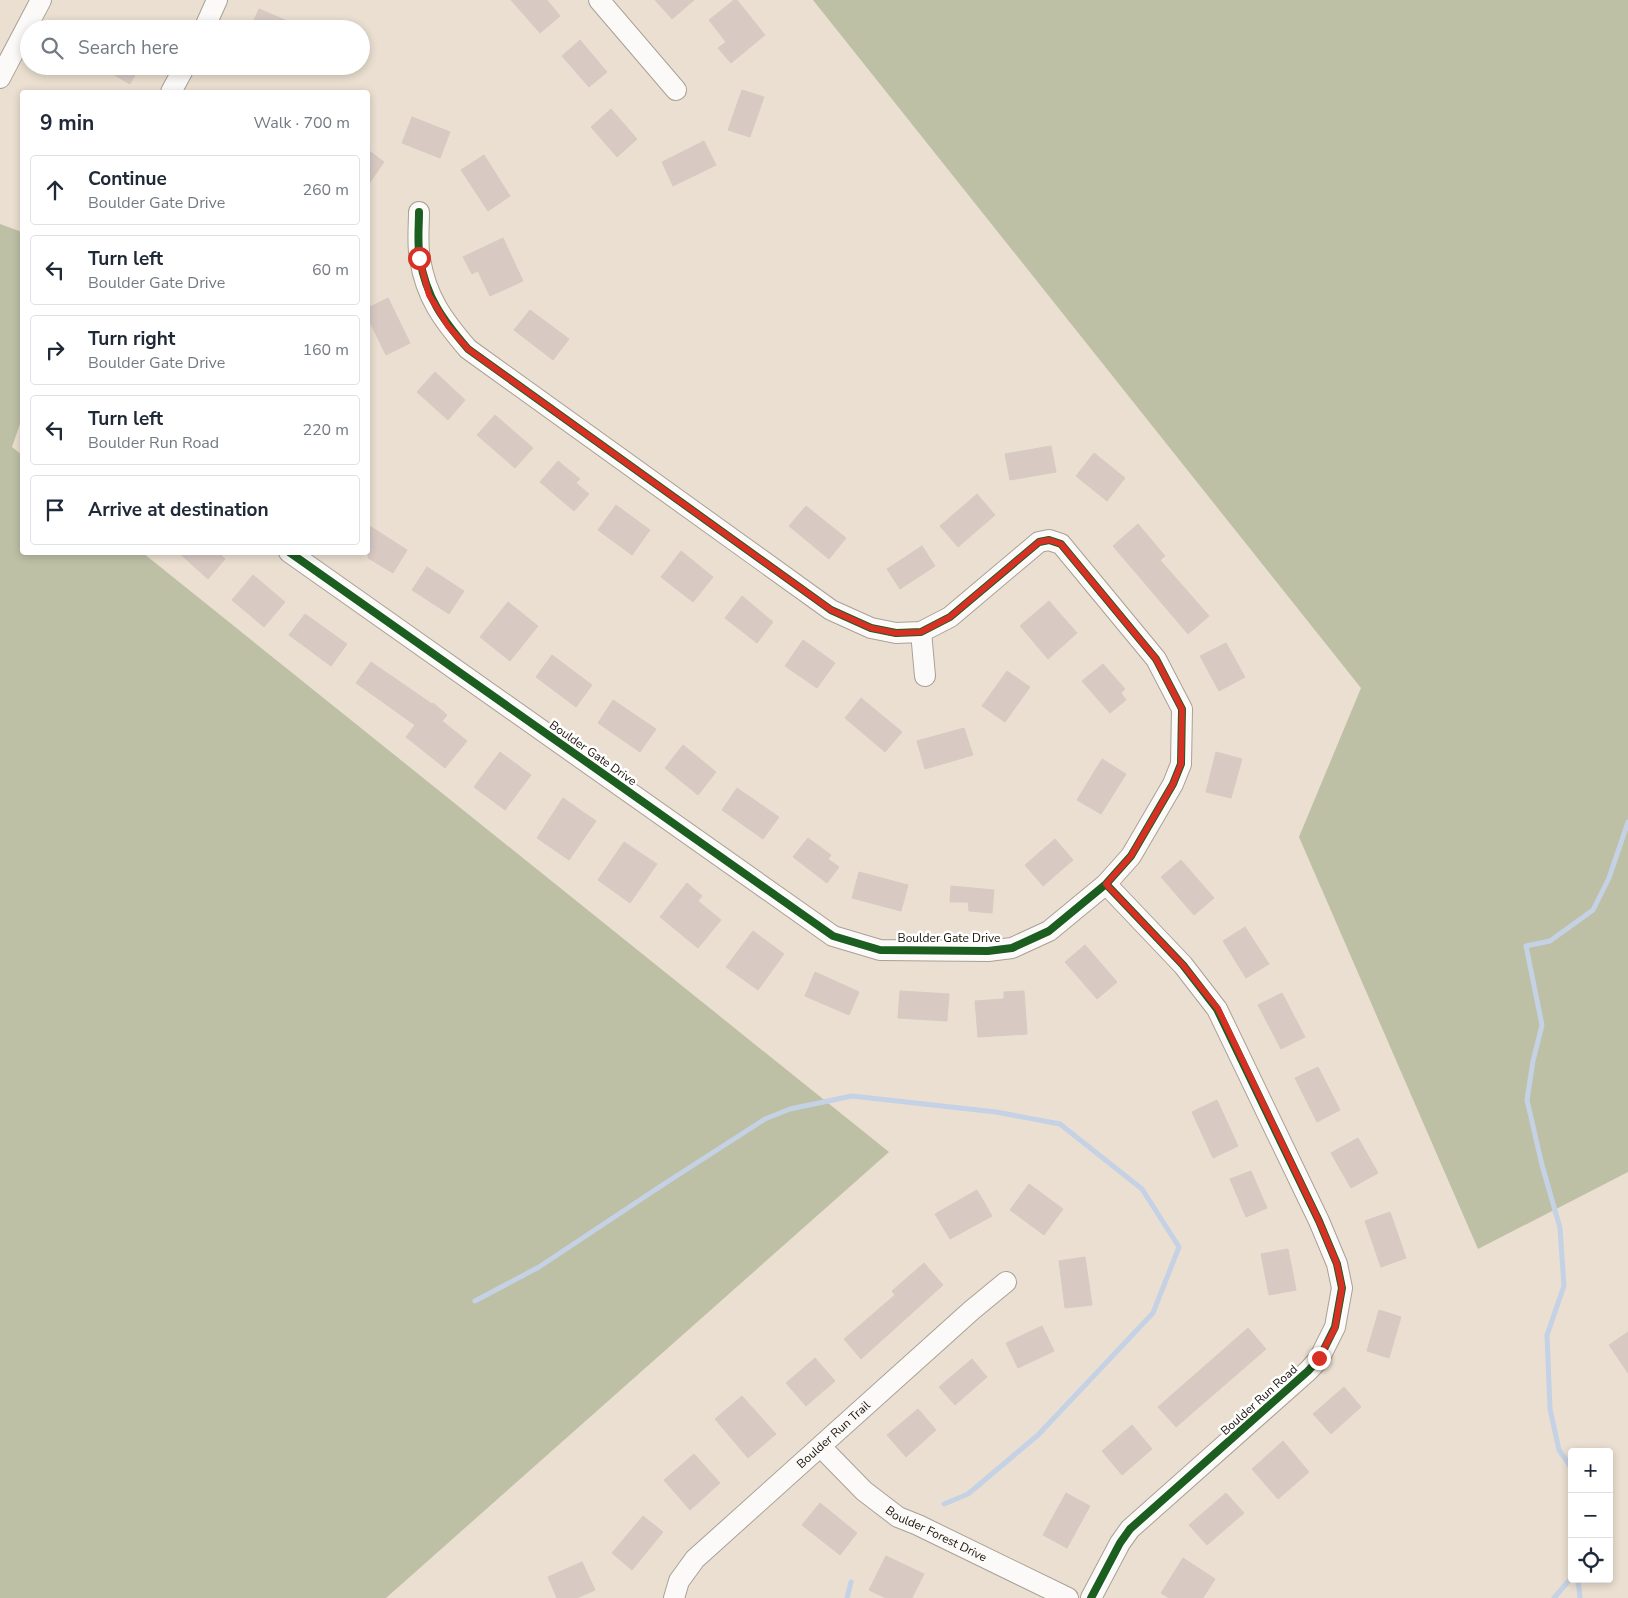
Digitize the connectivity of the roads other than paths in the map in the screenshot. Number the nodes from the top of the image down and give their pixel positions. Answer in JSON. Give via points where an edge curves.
{"nodes":[{"id":1,"x":41,"y":0,"type":"edge"},
{"id":2,"x":217,"y":0,"type":"edge"},
{"id":3,"x":599,"y":0,"type":"edge"},
{"id":4,"x":30,"y":20,"type":"edge"},
{"id":5,"x":208,"y":20,"type":"edge"},
{"id":6,"x":20,"y":40,"type":"edge"},
{"id":7,"x":180,"y":75,"type":"edge"},
{"id":8,"x":0,"y":78,"type":"edge"},
{"id":9,"x":172,"y":90,"type":"edge"},
{"id":10,"x":676,"y":90,"type":"dead end"},
{"id":11,"x":419,"y":212,"type":"dead end"},
{"id":12,"x":293,"y":555,"type":"edge"},
{"id":13,"x":921,"y":632,"type":"junction"},
{"id":14,"x":925,"y":676,"type":"dead end"},
{"id":15,"x":1106,"y":884,"type":"junction"},
{"id":16,"x":1006,"y":1282,"type":"dead end"},
{"id":17,"x":821,"y":1447,"type":"junction"},
{"id":18,"x":674,"y":1598,"type":"edge"},
{"id":19,"x":1068,"y":1598,"type":"edge"},
{"id":20,"x":1091,"y":1598,"type":"edge"}],
"edges":[{"from":1,"to":4,"type":"street"},
{"from":2,"to":5,"type":"street"},
{"from":3,"to":10,"type":"street"},
{"from":6,"to":8,"type":"street"},
{"from":7,"to":9,"type":"street"},
{"from":11,"to":13,"type":"street","name":"Boulder Gate Drive","via":[[419,258],[429,295],[448,326],[468,349],[831,610],[871,628],[896,633]]},
{"from":12,"to":15,"type":"street","name":"Boulder Gate Drive","via":[[833,936],[880,950],[988,952],[1012,948],[1049,931]]},
{"from":13,"to":14,"type":"street"},
{"from":13,"to":15,"type":"street","name":"Boulder Gate Drive","via":[[950,617],[1050,533],[1156,659],[1182,709],[1181,764],[1173,784],[1131,856]]},
{"from":15,"to":20,"type":"street","name":"Boulder Run Road","via":[[1183,965],[1218,1009],[1319,1221],[1337,1264],[1342,1288],[1335,1328],[1319,1358],[1130,1529]]},
{"from":16,"to":17,"type":"street","name":"Boulder Run Trail"},
{"from":17,"to":18,"type":"street","name":"Boulder Run Trail","via":[[695,1559],[679,1581]]},
{"from":17,"to":19,"type":"street","name":"Boulder Forest Drive","via":[[864,1491],[898,1517]]}]}
